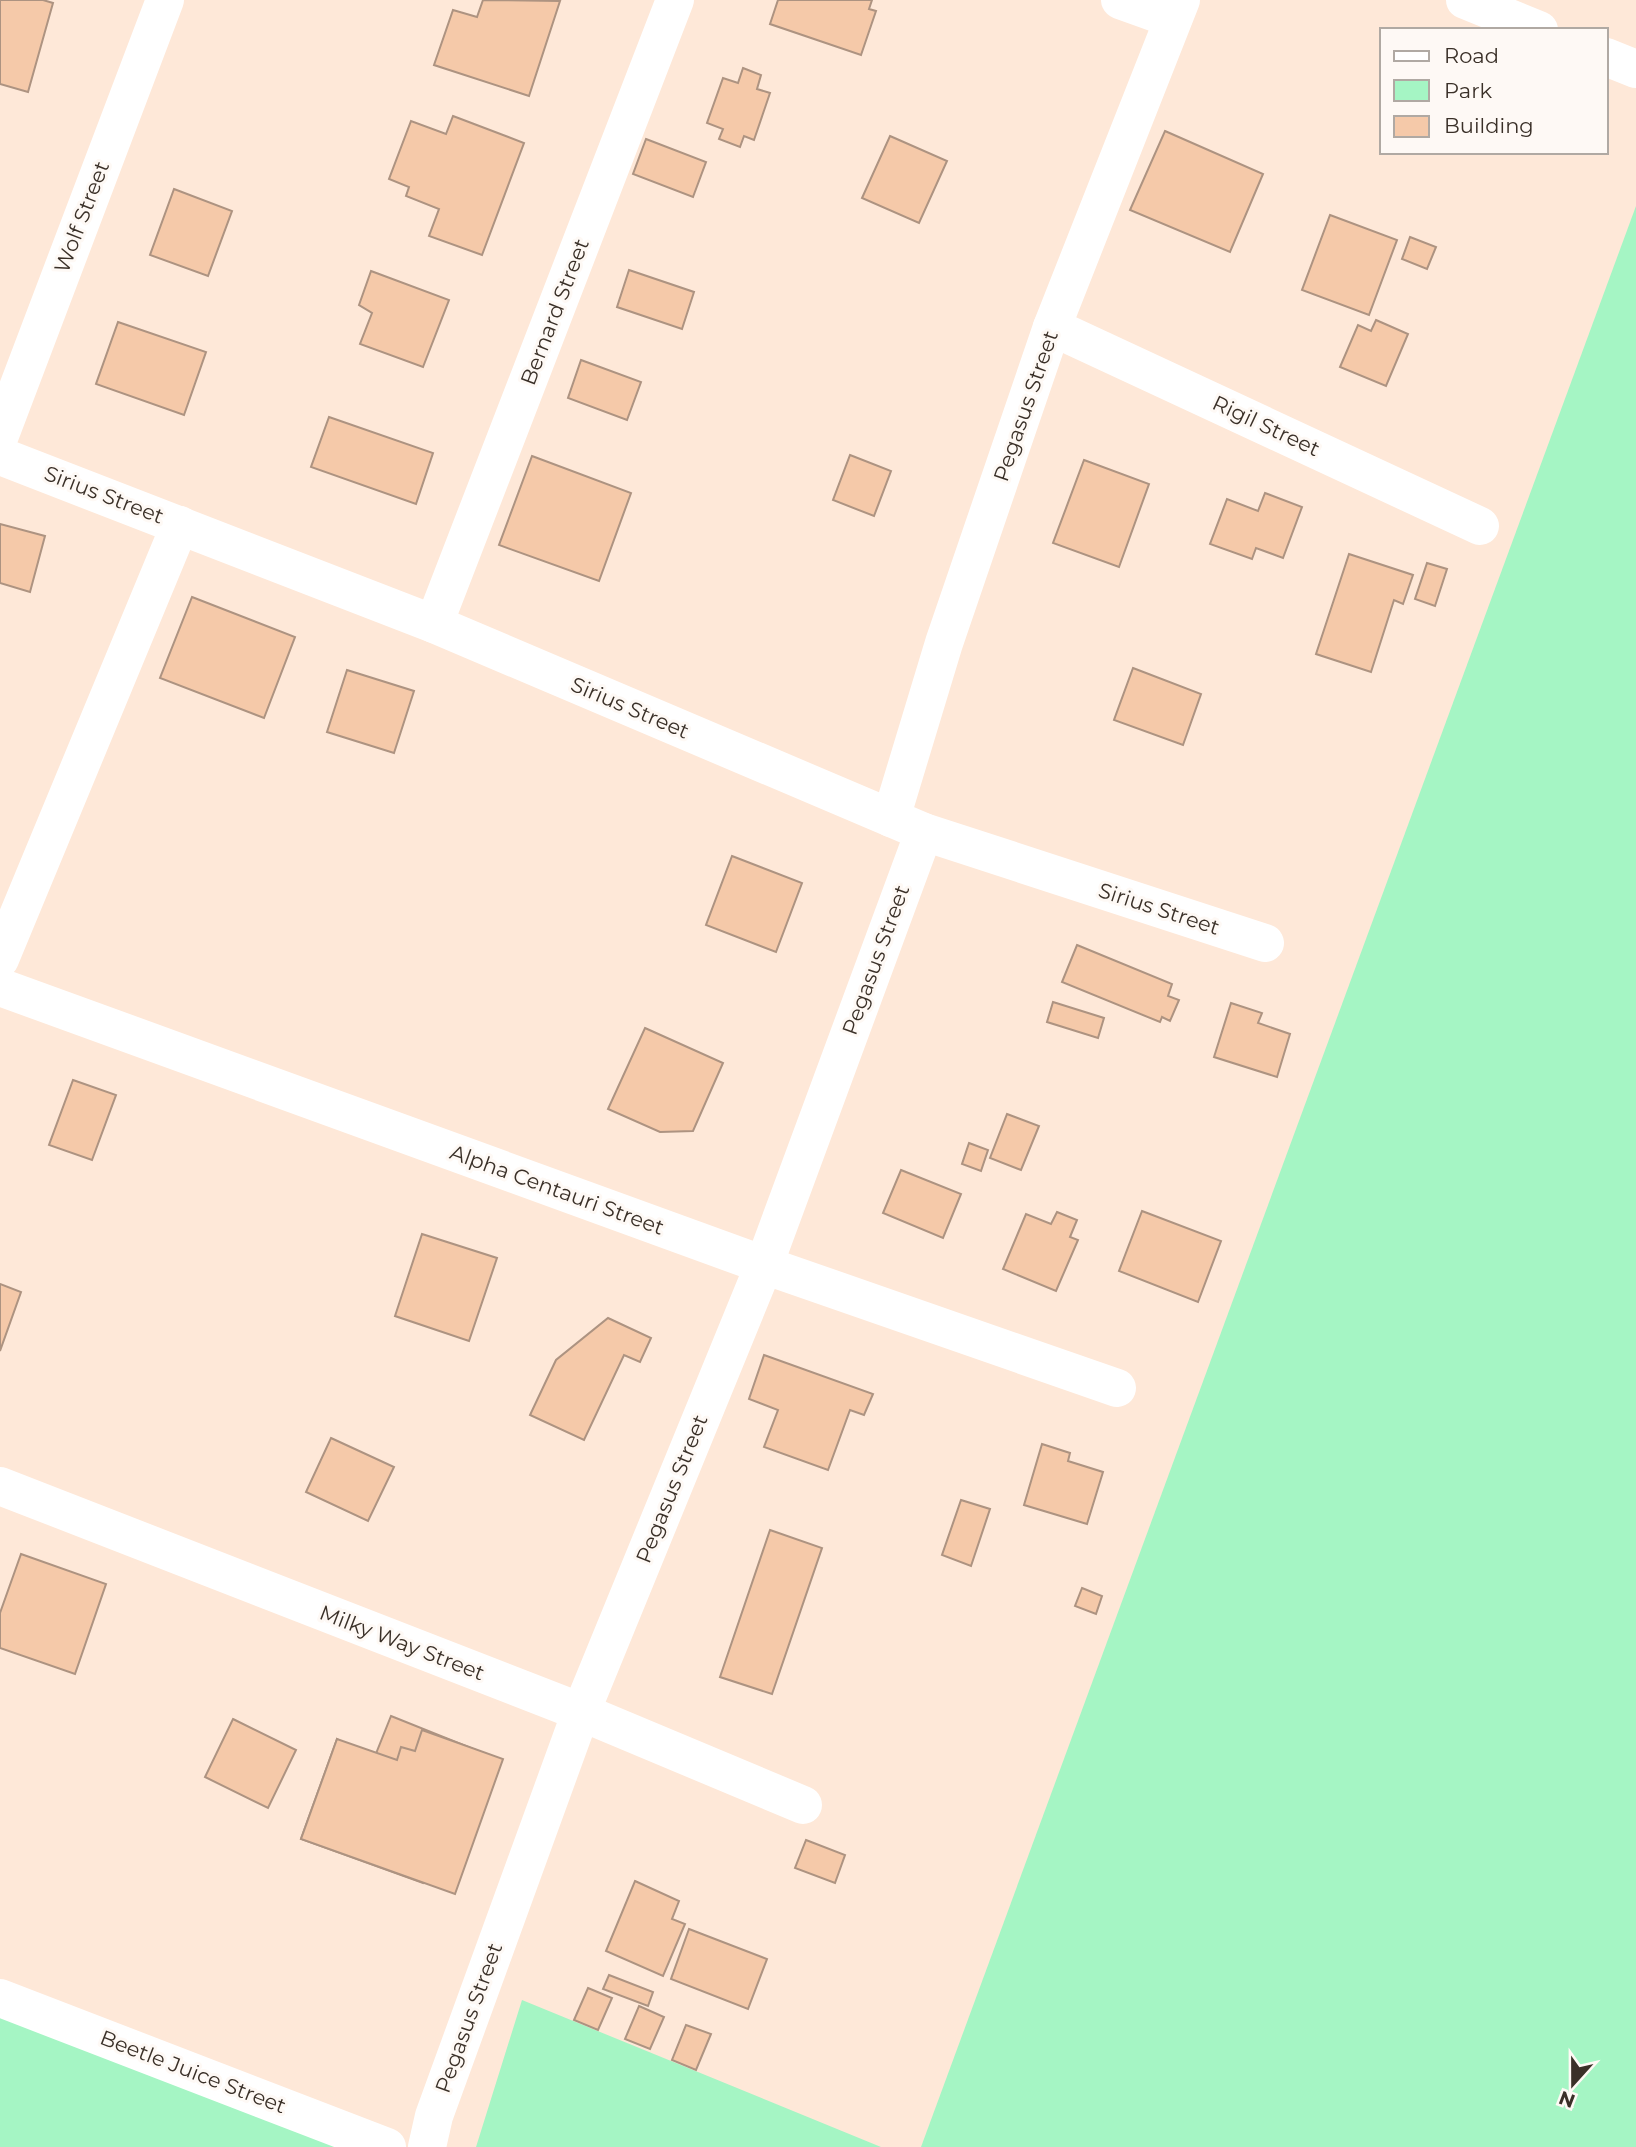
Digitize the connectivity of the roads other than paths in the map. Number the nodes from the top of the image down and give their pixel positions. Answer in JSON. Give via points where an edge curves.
{"nodes":[{"id":1,"x":165,"y":0,"type":"edge"},
{"id":2,"x":675,"y":0,"type":"edge"},
{"id":3,"x":1121,"y":0,"type":"edge"},
{"id":4,"x":1465,"y":0,"type":"edge"},
{"id":5,"x":1177,"y":10,"type":"edge"},
{"id":6,"x":1534,"y":28,"type":"edge"},
{"id":7,"x":1608,"y":58,"type":"edge"},
{"id":8,"x":1636,"y":69,"type":"edge"},
{"id":9,"x":1052,"y":327,"type":"junction"},
{"id":10,"x":0,"y":435,"type":"edge"},
{"id":11,"x":0,"y":456,"type":"edge"},
{"id":12,"x":180,"y":525,"type":"junction"},
{"id":13,"x":1480,"y":526,"type":"dead end"},
{"id":14,"x":434,"y":624,"type":"junction"},
{"id":15,"x":907,"y":825,"type":"junction"},
{"id":16,"x":1265,"y":943,"type":"dead end"},
{"id":17,"x":0,"y":959,"type":"edge"},
{"id":18,"x":0,"y":987,"type":"edge"},
{"id":19,"x":764,"y":1265,"type":"junction"},
{"id":20,"x":1116,"y":1388,"type":"dead end"},
{"id":21,"x":0,"y":1486,"type":"edge"},
{"id":22,"x":581,"y":1713,"type":"junction"},
{"id":23,"x":803,"y":1805,"type":"dead end"},
{"id":24,"x":0,"y":1998,"type":"edge"},
{"id":25,"x":387,"y":2147,"type":"edge"},
{"id":26,"x":427,"y":2147,"type":"edge"}],
"edges":[{"from":1,"to":10,"type":"street","name":"Wolf Street"},
{"from":2,"to":14,"type":"street","name":"Bernard Street"},
{"from":3,"to":5,"type":"street"},
{"from":4,"to":6,"type":"street"},
{"from":5,"to":9,"type":"street","name":"Pegasus Street"},
{"from":7,"to":8,"type":"street"},
{"from":9,"to":13,"type":"street","name":"Rigil Street"},
{"from":9,"to":15,"type":"street","name":"Pegasus Street","via":[[944,643]]},
{"from":11,"to":12,"type":"street","name":"Sirius Street"},
{"from":12,"to":14,"type":"street","name":"Sirius Street"},
{"from":12,"to":17,"type":"street"},
{"from":14,"to":15,"type":"street","name":"Sirius Street"},
{"from":15,"to":16,"type":"street","name":"Sirius Street"},
{"from":15,"to":19,"type":"street","name":"Pegasus Street"},
{"from":18,"to":19,"type":"street","name":"Alpha Centauri Street"},
{"from":19,"to":20,"type":"street","name":"Alpha Centauri Street"},
{"from":19,"to":22,"type":"street","name":"Pegasus Street"},
{"from":21,"to":22,"type":"street","name":"Milky Way Street"},
{"from":22,"to":23,"type":"street","name":"Milky Way Street"},
{"from":22,"to":26,"type":"street","name":"Pegasus Street","via":[[434,2116]]},
{"from":24,"to":25,"type":"street","name":"Beetle Juice Street"}]}
